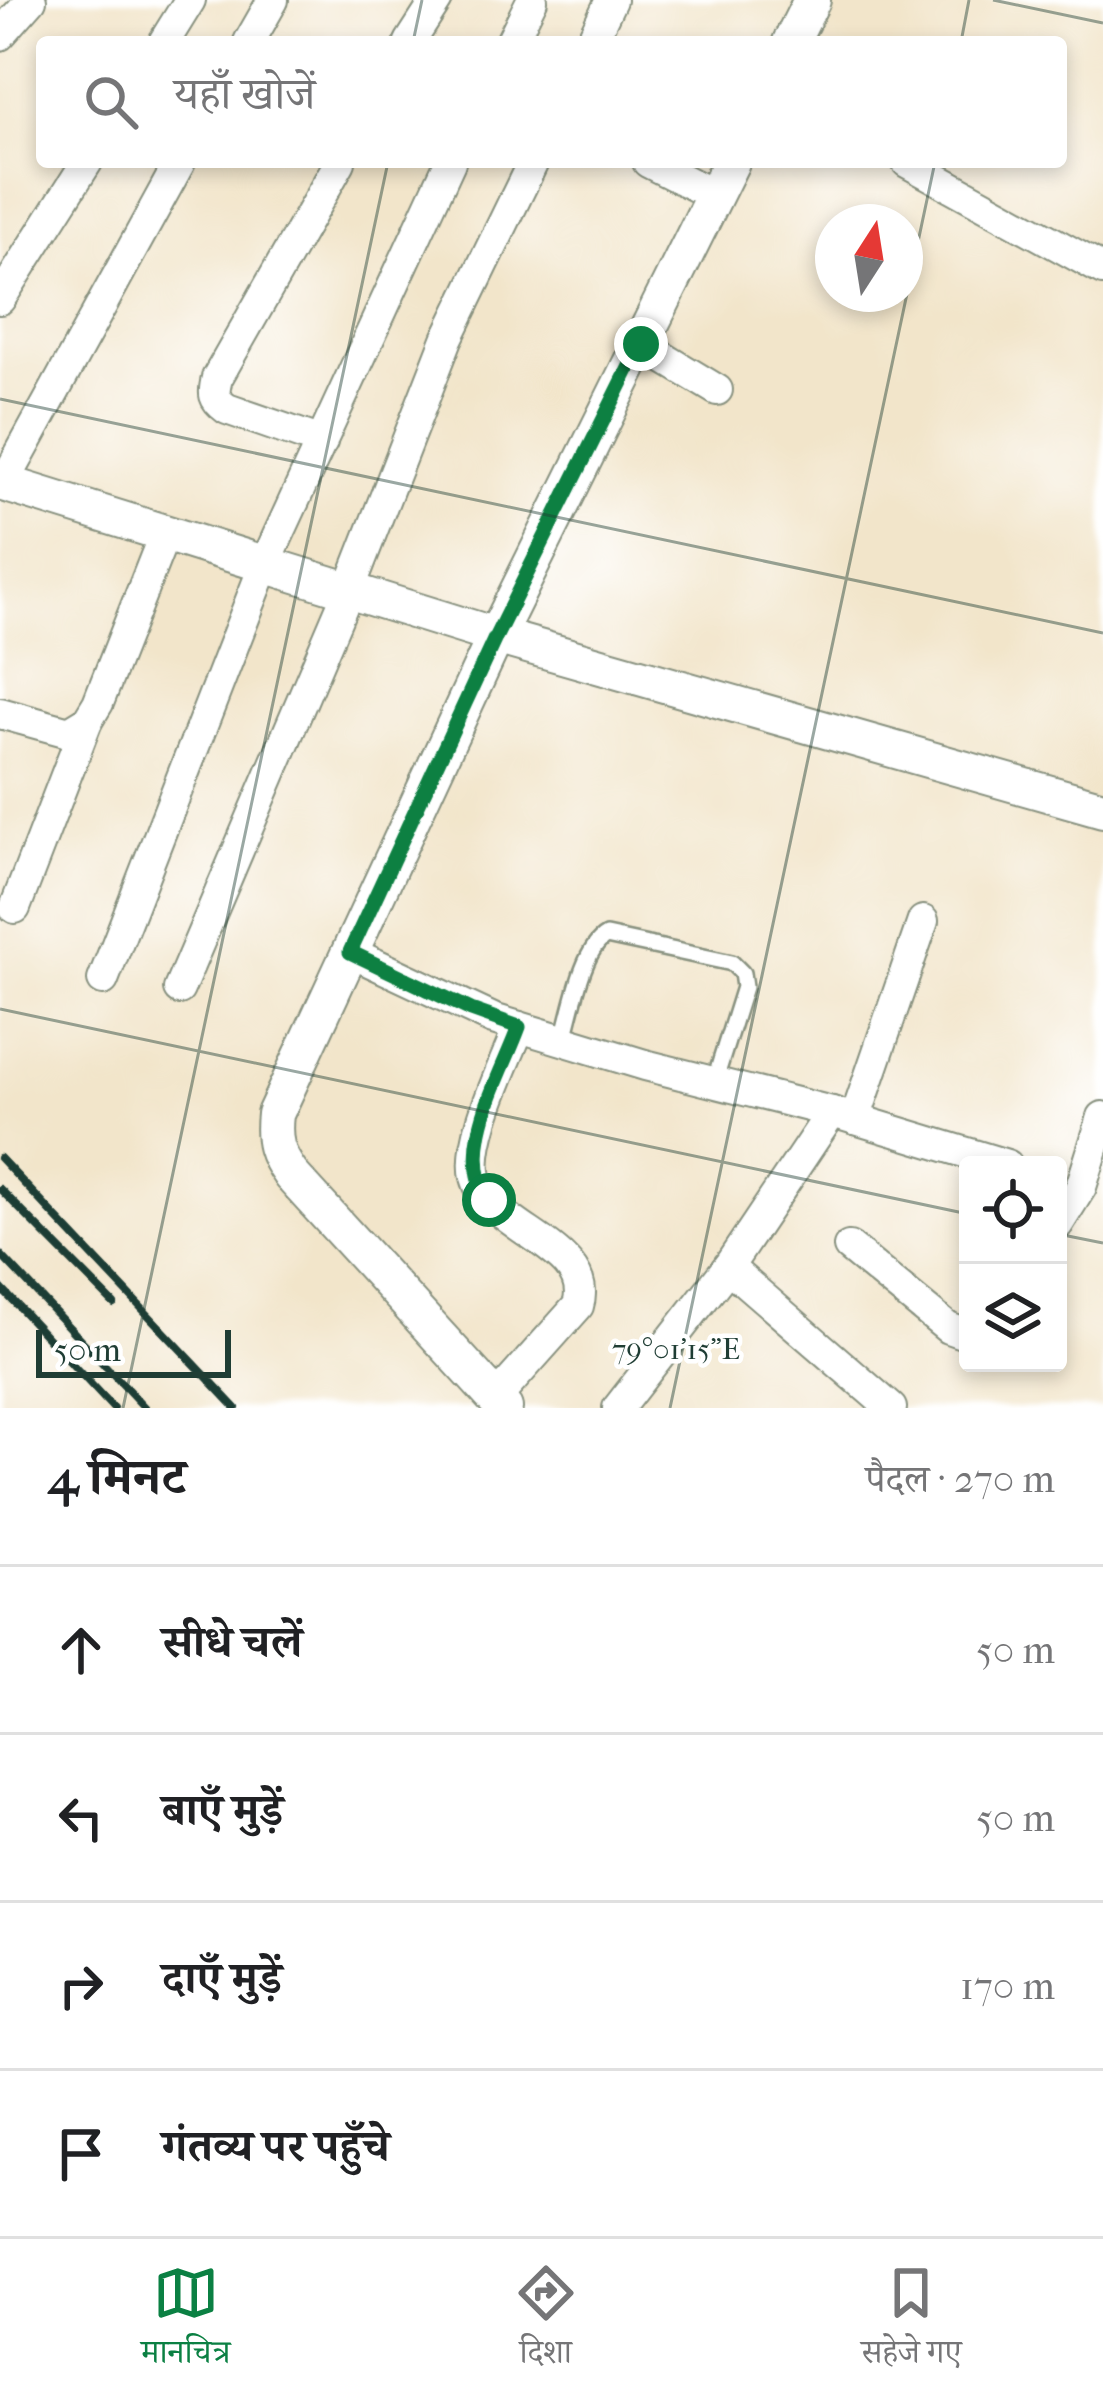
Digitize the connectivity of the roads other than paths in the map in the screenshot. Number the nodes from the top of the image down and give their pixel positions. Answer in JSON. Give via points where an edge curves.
{"nodes":[{"id":1,"x":31,"y":0,"type":"edge"},
{"id":2,"x":190,"y":0,"type":"edge"},
{"id":3,"x":273,"y":0,"type":"edge"},
{"id":4,"x":436,"y":0,"type":"edge"},
{"id":5,"x":532,"y":0,"type":"edge"},
{"id":6,"x":611,"y":0,"type":"edge"},
{"id":7,"x":812,"y":0,"type":"edge"},
{"id":8,"x":0,"y":35,"type":"edge"},
{"id":9,"x":168,"y":36,"type":"edge"},
{"id":10,"x":252,"y":36,"type":"edge"},
{"id":11,"x":414,"y":36,"type":"edge"},
{"id":12,"x":514,"y":36,"type":"edge"},
{"id":13,"x":594,"y":36,"type":"edge"},
{"id":14,"x":794,"y":36,"type":"edge"},
{"id":15,"x":83,"y":168,"type":"edge"},
{"id":16,"x":178,"y":168,"type":"edge"},
{"id":17,"x":337,"y":168,"type":"edge"},
{"id":18,"x":447,"y":168,"type":"edge"},
{"id":19,"x":530,"y":168,"type":"edge"},
{"id":20,"x":660,"y":168,"type":"edge"},
{"id":21,"x":728,"y":168,"type":"edge"},
{"id":22,"x":918,"y":168,"type":"edge"},
{"id":23,"x":715,"y":196,"type":"junction"},
{"id":24,"x":1103,"y":271,"type":"edge"},
{"id":25,"x":0,"y":299,"type":"edge"},
{"id":26,"x":641,"y":344,"type":"junction"},
{"id":27,"x":718,"y":390,"type":"dead end"},
{"id":28,"x":322,"y":442,"type":"junction"},
{"id":29,"x":2,"y":482,"type":"edge"},
{"id":30,"x":165,"y":533,"type":"junction"},
{"id":31,"x":266,"y":564,"type":"junction"},
{"id":32,"x":350,"y":590,"type":"junction"},
{"id":33,"x":496,"y":636,"type":"junction"},
{"id":34,"x":0,"y":713,"type":"edge"},
{"id":35,"x":87,"y":722,"type":"junction"},
{"id":36,"x":1103,"y":809,"type":"edge"},
{"id":37,"x":15,"y":908,"type":"dead end"},
{"id":38,"x":923,"y":921,"type":"dead end"},
{"id":39,"x":350,"y":952,"type":"junction"},
{"id":40,"x":103,"y":980,"type":"dead end"},
{"id":41,"x":179,"y":989,"type":"dead end"},
{"id":42,"x":519,"y":1027,"type":"junction"},
{"id":43,"x":563,"y":1040,"type":"junction"},
{"id":44,"x":714,"y":1082,"type":"junction"},
{"id":45,"x":844,"y":1115,"type":"junction"},
{"id":46,"x":1103,"y":1117,"type":"edge"},
{"id":47,"x":978,"y":1156,"type":"edge"},
{"id":48,"x":1081,"y":1187,"type":"edge"},
{"id":49,"x":849,"y":1246,"type":"dead end"},
{"id":50,"x":728,"y":1267,"type":"junction"},
{"id":51,"x":959,"y":1332,"type":"edge"},
{"id":52,"x":500,"y":1403,"type":"edge"},
{"id":53,"x":618,"y":1408,"type":"edge"},
{"id":54,"x":891,"y":1408,"type":"edge"}],
"edges":[{"from":1,"to":8,"type":"street"},
{"from":2,"to":9,"type":"street"},
{"from":3,"to":10,"type":"street"},
{"from":4,"to":11,"type":"street"},
{"from":5,"to":12,"type":"street"},
{"from":6,"to":13,"type":"street"},
{"from":7,"to":14,"type":"street"},
{"from":15,"to":25,"type":"street"},
{"from":16,"to":29,"type":"street"},
{"from":17,"to":28,"type":"street","via":[[213,393],[227,409]]},
{"from":18,"to":28,"type":"street"},
{"from":19,"to":32,"type":"street","via":[[447,339]]},
{"from":20,"to":23,"type":"street"},
{"from":21,"to":23,"type":"street"},
{"from":22,"to":24,"type":"street"},
{"from":23,"to":26,"type":"street"},
{"from":26,"to":27,"type":"street"},
{"from":26,"to":33,"type":"street"},
{"from":28,"to":31,"type":"street"},
{"from":29,"to":30,"type":"street"},
{"from":30,"to":31,"type":"street"},
{"from":30,"to":35,"type":"street"},
{"from":31,"to":32,"type":"street"},
{"from":31,"to":40,"type":"street"},
{"from":32,"to":33,"type":"street"},
{"from":32,"to":41,"type":"street"},
{"from":33,"to":36,"type":"street"},
{"from":33,"to":39,"type":"street"},
{"from":34,"to":35,"type":"street","via":[[69,732]]},
{"from":35,"to":37,"type":"street"},
{"from":38,"to":45,"type":"street"},
{"from":39,"to":42,"type":"street"},
{"from":39,"to":52,"type":"street","via":[[275,1114],[277,1156]]},
{"from":42,"to":43,"type":"street"},
{"from":42,"to":52,"type":"street","via":[[478,1140],[477,1180],[489,1200],[576,1271],[582,1293]]},
{"from":43,"to":44,"type":"street"},
{"from":43,"to":44,"type":"lane","via":[[589,956],[606,936],[732,963],[744,987]]},
{"from":44,"to":45,"type":"street"},
{"from":45,"to":47,"type":"street"},
{"from":45,"to":50,"type":"street"},
{"from":46,"to":48,"type":"street"},
{"from":49,"to":51,"type":"street"},
{"from":50,"to":53,"type":"street"},
{"from":50,"to":54,"type":"street"}]}
